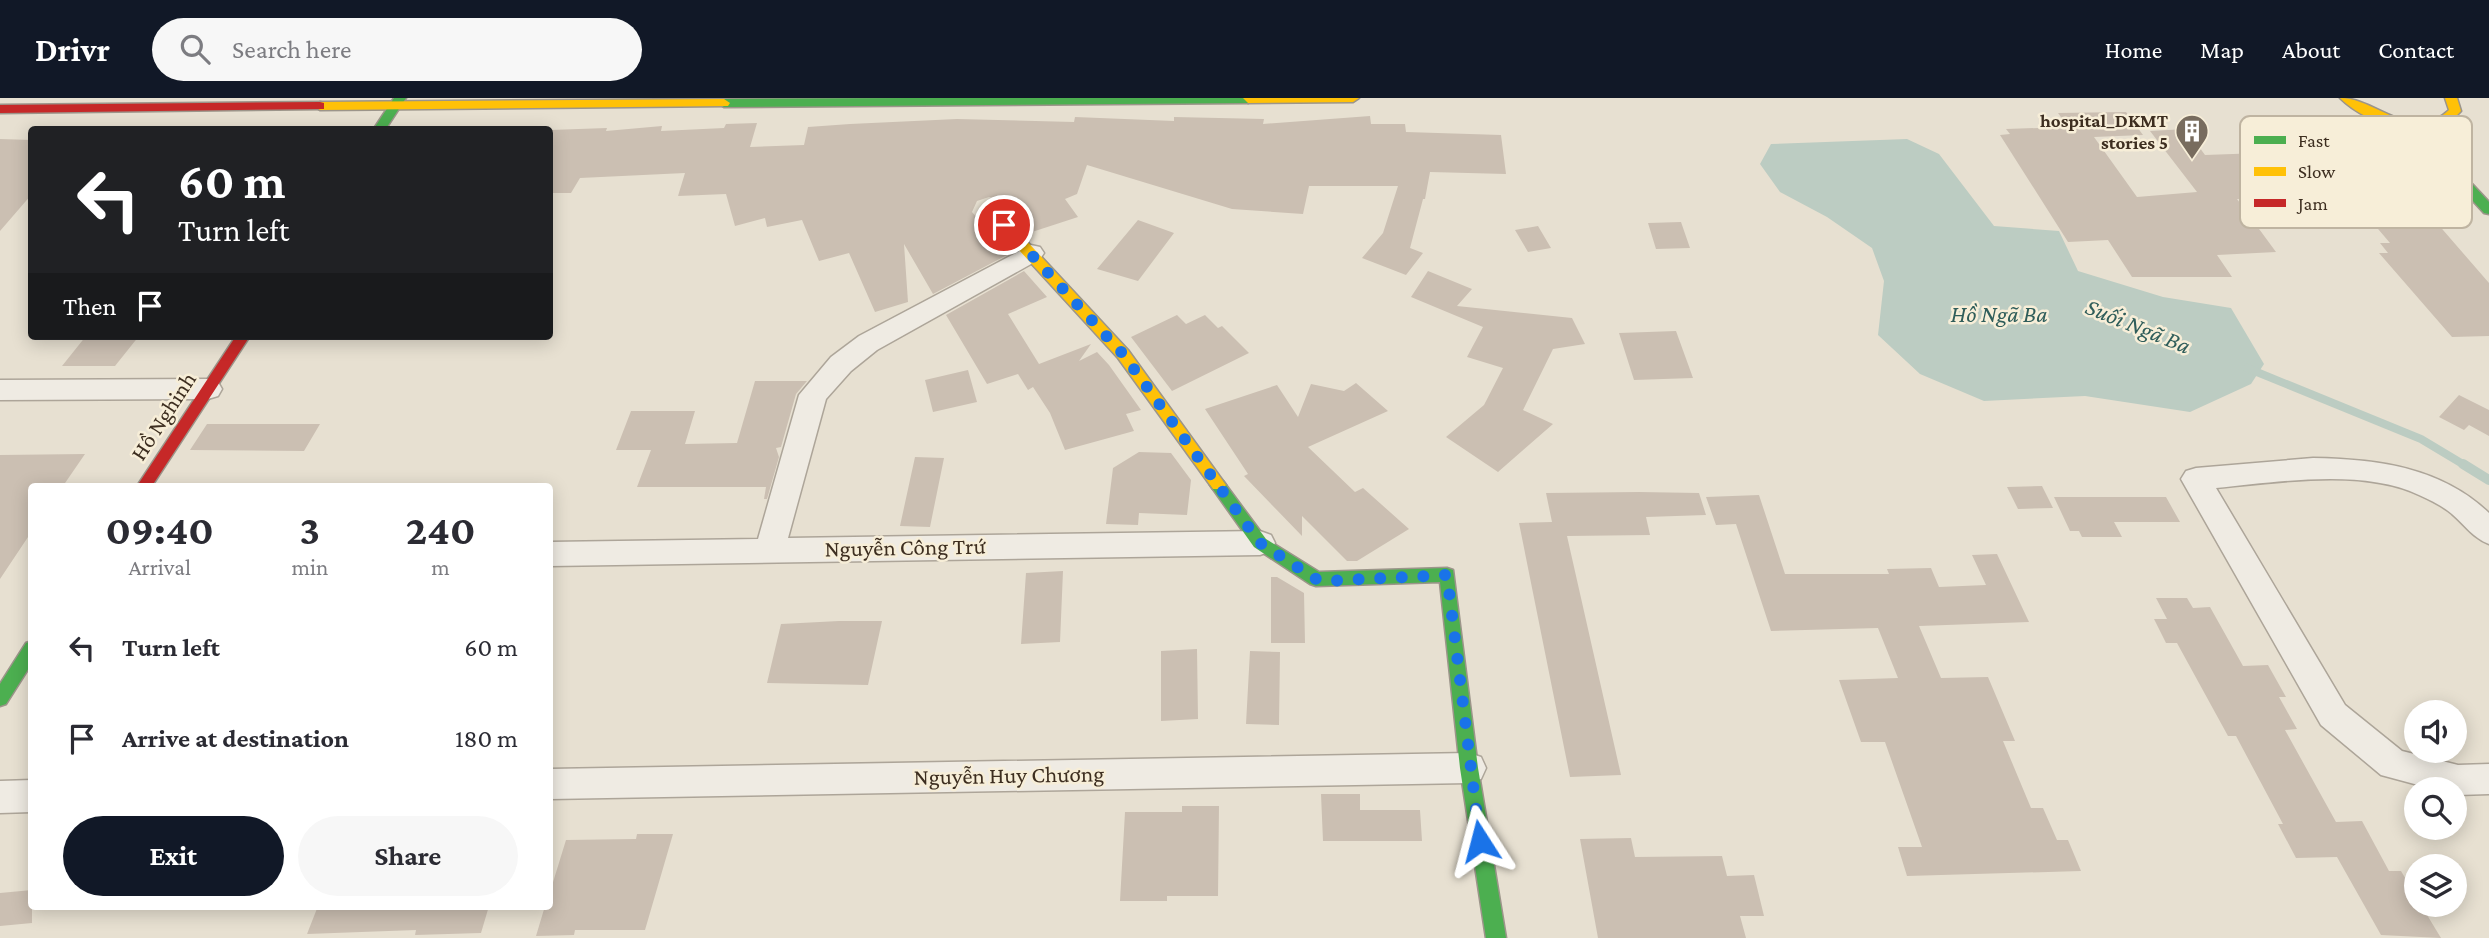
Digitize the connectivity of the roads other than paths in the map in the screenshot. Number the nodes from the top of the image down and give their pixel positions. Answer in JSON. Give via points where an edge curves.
{"nodes":[{"id":1,"x":1353,"y":98,"type":"edge"},
{"id":2,"x":2346,"y":98,"type":"edge"},
{"id":3,"x":2451,"y":98,"type":"edge"},
{"id":4,"x":398,"y":101,"type":"edge"},
{"id":5,"x":0,"y":109,"type":"edge"},
{"id":6,"x":2378,"y":116,"type":"edge"},
{"id":7,"x":2451,"y":116,"type":"edge"},
{"id":8,"x":382,"y":126,"type":"edge"},
{"id":9,"x":2472,"y":192,"type":"edge"},
{"id":10,"x":990,"y":210,"type":"dead end"},
{"id":11,"x":2489,"y":210,"type":"edge"},
{"id":12,"x":1031,"y":253,"type":"junction"},
{"id":13,"x":240,"y":340,"type":"edge"},
{"id":14,"x":208,"y":389,"type":"junction"},
{"id":15,"x":10,"y":390,"type":"edge"},
{"id":16,"x":0,"y":414,"type":"edge"},
{"id":17,"x":146,"y":483,"type":"edge"},
{"id":18,"x":2489,"y":531,"type":"edge"},
{"id":19,"x":1260,"y":543,"type":"junction"},
{"id":20,"x":770,"y":550,"type":"junction"},
{"id":21,"x":553,"y":554,"type":"edge"},
{"id":22,"x":28,"y":654,"type":"edge"},
{"id":23,"x":0,"y":699,"type":"edge"},
{"id":24,"x":1469,"y":768,"type":"junction"},
{"id":25,"x":2489,"y":779,"type":"edge"},
{"id":26,"x":553,"y":784,"type":"edge"},
{"id":27,"x":28,"y":796,"type":"edge"},
{"id":28,"x":0,"y":797,"type":"edge"},
{"id":29,"x":1496,"y":938,"type":"edge"}],
"edges":[{"from":1,"to":4,"type":"main road"},
{"from":2,"to":6,"type":"main road"},
{"from":3,"to":7,"type":"main road","via":[[2455,111]]},
{"from":4,"to":5,"type":"main road"},
{"from":4,"to":8,"type":"main road"},
{"from":9,"to":11,"type":"main road"},
{"from":10,"to":12,"type":"main road"},
{"from":12,"to":19,"type":"main road","via":[[1123,354]]},
{"from":12,"to":20,"type":"street","via":[[868,344],[841,364],[813,395]]},
{"from":13,"to":14,"type":"main road","name":"Hồ Nghinh"},
{"from":14,"to":15,"type":"street"},
{"from":14,"to":17,"type":"main road","name":"Hồ Nghinh"},
{"from":15,"to":16,"type":"street"},
{"from":18,"to":25,"type":"street","via":[[2473,511],[2436,488],[2382,473],[2313,469],[2196,479],[2333,715],[2393,764],[2458,780]]},
{"from":19,"to":20,"type":"street","name":"Nguyễn Công Trứ"},
{"from":19,"to":24,"type":"main road","via":[[1325,581],[1447,575]]},
{"from":20,"to":21,"type":"street","name":"Nguyễn Công Trứ"},
{"from":22,"to":23,"type":"main road"},
{"from":24,"to":26,"type":"street","name":"Nguyễn Huy Chương"},
{"from":24,"to":29,"type":"main road"},
{"from":27,"to":28,"type":"street"}]}
